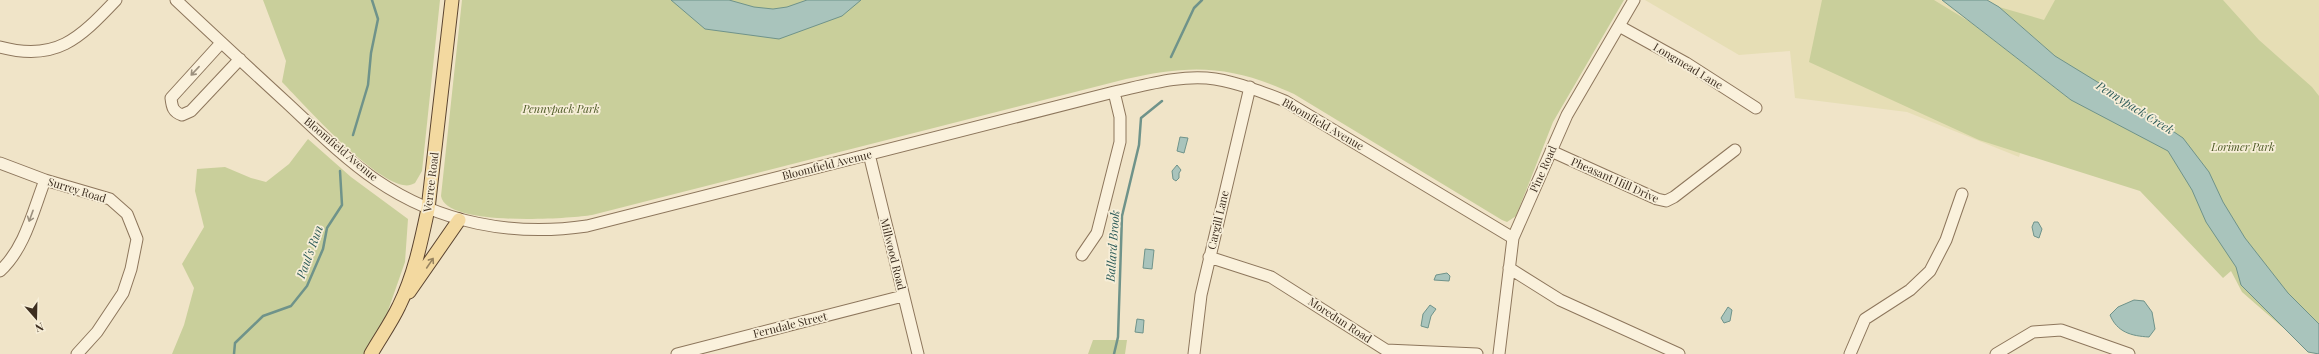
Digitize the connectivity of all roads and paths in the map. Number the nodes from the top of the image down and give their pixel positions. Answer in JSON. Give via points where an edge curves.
{"nodes":[{"id":1,"x":116,"y":0,"type":"edge"},
{"id":2,"x":176,"y":0,"type":"edge"},
{"id":3,"x":452,"y":0,"type":"edge"},
{"id":4,"x":1634,"y":0,"type":"edge"},
{"id":5,"x":1619,"y":26,"type":"junction"},
{"id":6,"x":221,"y":43,"type":"junction"},
{"id":7,"x":0,"y":47,"type":"edge"},
{"id":8,"x":240,"y":59,"type":"junction"},
{"id":9,"x":1250,"y":87,"type":"junction"},
{"id":10,"x":1114,"y":92,"type":"junction"},
{"id":11,"x":1756,"y":108,"type":"dead end"},
{"id":12,"x":1736,"y":150,"type":"dead end"},
{"id":13,"x":1551,"y":151,"type":"junction"},
{"id":14,"x":869,"y":154,"type":"junction"},
{"id":15,"x":0,"y":163,"type":"edge"},
{"id":16,"x":44,"y":180,"type":"junction"},
{"id":17,"x":1962,"y":194,"type":"dead end"},
{"id":18,"x":428,"y":209,"type":"junction"},
{"id":19,"x":459,"y":220,"type":"junction"},
{"id":20,"x":1513,"y":238,"type":"junction"},
{"id":21,"x":1082,"y":254,"type":"dead end"},
{"id":22,"x":1209,"y":257,"type":"junction"},
{"id":23,"x":1509,"y":268,"type":"junction"},
{"id":24,"x":0,"y":271,"type":"edge"},
{"id":25,"x":903,"y":296,"type":"junction"},
{"id":26,"x":399,"y":306,"type":"junction"},
{"id":27,"x":1385,"y":352,"type":"edge"},
{"id":28,"x":77,"y":354,"type":"edge"},
{"id":29,"x":371,"y":354,"type":"edge"},
{"id":30,"x":677,"y":354,"type":"edge"},
{"id":31,"x":918,"y":354,"type":"edge"},
{"id":32,"x":1194,"y":354,"type":"edge"},
{"id":33,"x":1477,"y":354,"type":"edge"},
{"id":34,"x":1499,"y":354,"type":"edge"},
{"id":35,"x":1679,"y":354,"type":"edge"},
{"id":36,"x":1850,"y":354,"type":"edge"},
{"id":37,"x":1996,"y":354,"type":"edge"},
{"id":38,"x":2129,"y":354,"type":"edge"}],
"edges":[{"from":1,"to":7,"type":"street","via":[[82,33],[61,47],[37,52],[18,52]]},
{"from":2,"to":6,"type":"street","name":"Bloomfield Avenue"},
{"from":3,"to":18,"type":"main road","name":"Verree Road"},
{"from":4,"to":5,"type":"street","name":"Pine Road"},
{"from":5,"to":11,"type":"street","name":"Longmead Lane","via":[[1686,63]]},
{"from":5,"to":13,"type":"street","name":"Pine Road","via":[[1567,115]]},
{"from":6,"to":8,"type":"street","name":"Bloomfield Avenue"},
{"from":6,"to":8,"type":"street","one_way":true,"via":[[171,98],[176,113],[182,115],[191,111]]},
{"from":8,"to":18,"type":"street","name":"Bloomfield Avenue","via":[[348,158],[376,180]]},
{"from":9,"to":10,"type":"street","name":"Bloomfield Avenue","via":[[1214,79],[1188,78]]},
{"from":9,"to":20,"type":"street","name":"Bloomfield Avenue","via":[[1285,101],[1319,120]]},
{"from":9,"to":22,"type":"street","name":"Cargill Lane"},
{"from":10,"to":14,"type":"street","name":"Bloomfield Avenue"},
{"from":10,"to":21,"type":"street","via":[[1120,117],[1120,142],[1097,233]]},
{"from":12,"to":13,"type":"street","name":"Pheasant Hill Drive","via":[[1666,201],[1656,199]]},
{"from":13,"to":20,"type":"street","name":"Pine Road"},
{"from":14,"to":19,"type":"street","name":"Bloomfield Avenue","via":[[587,226],[558,230],[521,230]]},
{"from":14,"to":25,"type":"street","name":"Millwood Road"},
{"from":15,"to":16,"type":"street","name":"Surrey Road"},
{"from":16,"to":24,"type":"street","one_way":true,"via":[[20,246]]},
{"from":16,"to":28,"type":"street","name":"Surrey Road","via":[[110,199],[127,214],[136,238],[131,269],[123,293],[97,332]]},
{"from":17,"to":36,"type":"street","via":[[1946,240],[1930,271],[1910,290],[1865,319]]},
{"from":18,"to":19,"type":"street","name":"Bloomfield Avenue"},
{"from":18,"to":26,"type":"main road","name":"Verree Road","via":[[415,263]]},
{"from":26,"to":19,"type":"main road","one_way":true},
{"from":20,"to":23,"type":"street","name":"Pine Road"},
{"from":22,"to":27,"type":"street","name":"Moredun Road","via":[[1271,277]]},
{"from":22,"to":32,"type":"street","name":"Cargill Lane"},
{"from":23,"to":34,"type":"street","name":"Pine Road"},
{"from":23,"to":35,"type":"street","via":[[1560,300]]},
{"from":25,"to":30,"type":"street","name":"Ferndale Street"},
{"from":25,"to":31,"type":"street","name":"Millwood Road"},
{"from":26,"to":29,"type":"main road","name":"Verree Road"},
{"from":27,"to":33,"type":"street","name":"Moredun Road"},
{"from":37,"to":38,"type":"street","via":[[2033,332],[2061,330]]}]}
